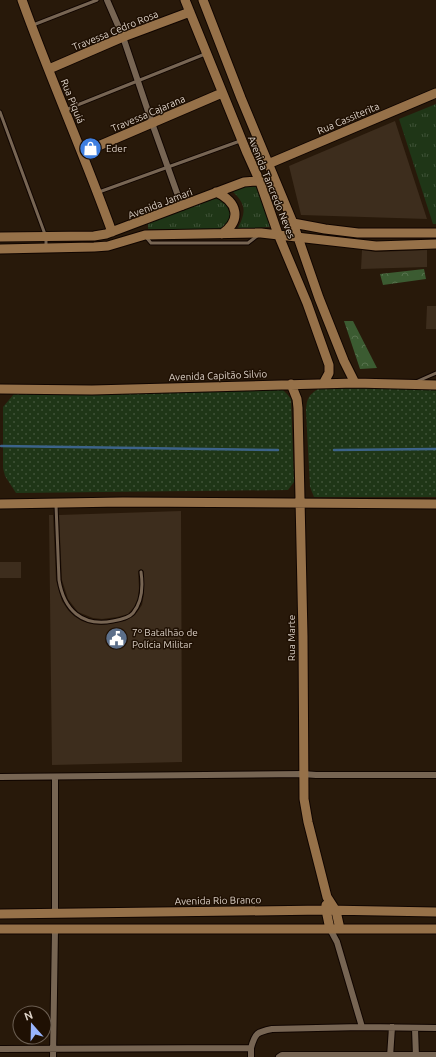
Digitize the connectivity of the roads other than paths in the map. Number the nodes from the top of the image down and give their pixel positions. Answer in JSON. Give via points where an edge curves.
{"nodes":[{"id":1,"x":22,"y":0,"type":"edge"},
{"id":2,"x":97,"y":0,"type":"edge"},
{"id":3,"x":107,"y":0,"type":"edge"},
{"id":4,"x":185,"y":0,"type":"edge"},
{"id":5,"x":203,"y":0,"type":"edge"},
{"id":6,"x":190,"y":12,"type":"junction"},
{"id":7,"x":31,"y":26,"type":"junction"},
{"id":8,"x":123,"y":37,"type":"junction"},
{"id":9,"x":207,"y":54,"type":"junction"},
{"id":10,"x":49,"y":69,"type":"junction"},
{"id":11,"x":137,"y":80,"type":"junction"},
{"id":12,"x":222,"y":93,"type":"junction"},
{"id":13,"x":436,"y":93,"type":"edge"},
{"id":14,"x":246,"y":109,"type":"junction"},
{"id":15,"x":64,"y":110,"type":"junction"},
{"id":16,"x":0,"y":112,"type":"edge"},
{"id":17,"x":231,"y":115,"type":"junction"},
{"id":18,"x":152,"y":123,"type":"junction"},
{"id":19,"x":242,"y":140,"type":"junction"},
{"id":20,"x":82,"y":153,"type":"junction"},
{"id":21,"x":268,"y":164,"type":"junction"},
{"id":22,"x":168,"y":167,"type":"junction"},
{"id":23,"x":260,"y":182,"type":"junction"},
{"id":24,"x":278,"y":187,"type":"junction"},
{"id":25,"x":216,"y":192,"type":"junction"},
{"id":26,"x":98,"y":193,"type":"junction"},
{"id":27,"x":182,"y":207,"type":"junction"},
{"id":28,"x":294,"y":223,"type":"junction"},
{"id":29,"x":112,"y":232,"type":"junction"},
{"id":30,"x":261,"y":233,"type":"junction"},
{"id":31,"x":436,"y":233,"type":"edge"},
{"id":32,"x":222,"y":234,"type":"junction"},
{"id":33,"x":278,"y":234,"type":"junction"},
{"id":34,"x":379,"y":234,"type":"junction"},
{"id":35,"x":145,"y":235,"type":"junction"},
{"id":36,"x":0,"y":237,"type":"edge"},
{"id":37,"x":46,"y":237,"type":"junction"},
{"id":38,"x":298,"y":237,"type":"junction"},
{"id":39,"x":436,"y":244,"type":"edge"},
{"id":40,"x":379,"y":246,"type":"junction"},
{"id":41,"x":46,"y":248,"type":"junction"},
{"id":42,"x":0,"y":249,"type":"edge"},
{"id":43,"x":319,"y":298,"type":"junction"},
{"id":44,"x":307,"y":302,"type":"junction"},
{"id":45,"x":436,"y":372,"type":"edge"},
{"id":46,"x":354,"y":383,"type":"junction"},
{"id":47,"x":292,"y":384,"type":"junction"},
{"id":48,"x":323,"y":384,"type":"junction"},
{"id":49,"x":411,"y":384,"type":"junction"},
{"id":50,"x":436,"y":385,"type":"edge"},
{"id":51,"x":2,"y":391,"type":"edge"},
{"id":52,"x":1,"y":502,"type":"edge"},
{"id":53,"x":300,"y":502,"type":"junction"},
{"id":54,"x":56,"y":503,"type":"junction"},
{"id":55,"x":436,"y":504,"type":"edge"},
{"id":56,"x":141,"y":572,"type":"dead end"},
{"id":57,"x":303,"y":774,"type":"junction"},
{"id":58,"x":436,"y":775,"type":"edge"},
{"id":59,"x":0,"y":777,"type":"edge"},
{"id":60,"x":55,"y":777,"type":"junction"},
{"id":61,"x":327,"y":897,"type":"junction"},
{"id":62,"x":326,"y":910,"type":"junction"},
{"id":63,"x":336,"y":911,"type":"junction"},
{"id":64,"x":436,"y":912,"type":"edge"},
{"id":65,"x":55,"y":913,"type":"junction"},
{"id":66,"x":0,"y":914,"type":"edge"},
{"id":67,"x":0,"y":929,"type":"edge"},
{"id":68,"x":55,"y":929,"type":"junction"},
{"id":69,"x":330,"y":929,"type":"junction"},
{"id":70,"x":340,"y":929,"type":"junction"},
{"id":71,"x":436,"y":929,"type":"edge"},
{"id":72,"x":338,"y":942,"type":"junction"},
{"id":73,"x":362,"y":1026,"type":"junction"},
{"id":74,"x":392,"y":1027,"type":"junction"},
{"id":75,"x":415,"y":1028,"type":"junction"},
{"id":76,"x":436,"y":1028,"type":"edge"},
{"id":77,"x":251,"y":1048,"type":"junction"},
{"id":78,"x":0,"y":1049,"type":"edge"},
{"id":79,"x":53,"y":1049,"type":"junction"},
{"id":80,"x":436,"y":1055,"type":"edge"},
{"id":81,"x":390,"y":1056,"type":"edge"},
{"id":82,"x":416,"y":1056,"type":"edge"},
{"id":83,"x":53,"y":1057,"type":"edge"},
{"id":84,"x":251,"y":1057,"type":"edge"},
{"id":85,"x":279,"y":1057,"type":"edge"}],
"edges":[{"from":1,"to":7,"type":"main road","name":"Rua Piquiá"},
{"from":2,"to":7,"type":"lane"},
{"from":3,"to":8,"type":"street"},
{"from":4,"to":6,"type":"main road","name":"Avenida Tancredo Neves"},
{"from":5,"to":14,"type":"main road","name":"Avenida Tancredo Neves"},
{"from":6,"to":8,"type":"main road","name":"Travessa Cedro Rosa"},
{"from":6,"to":9,"type":"main road","name":"Avenida Tancredo Neves"},
{"from":7,"to":10,"type":"main road","name":"Rua Piquiá"},
{"from":8,"to":10,"type":"main road","name":"Travessa Cedro Rosa"},
{"from":8,"to":11,"type":"street"},
{"from":9,"to":11,"type":"lane"},
{"from":9,"to":12,"type":"main road","name":"Avenida Tancredo Neves"},
{"from":10,"to":15,"type":"main road","name":"Rua Piquiá"},
{"from":11,"to":15,"type":"lane"},
{"from":11,"to":18,"type":"street"},
{"from":12,"to":17,"type":"main road","name":"Avenida Tancredo Neves"},
{"from":12,"to":18,"type":"main road","name":"Travessa Cajarana"},
{"from":13,"to":21,"type":"main road","name":"Rua Cassiterita"},
{"from":14,"to":17,"type":"main road"},
{"from":14,"to":21,"type":"main road","name":"Avenida Tancredo Neves"},
{"from":15,"to":20,"type":"main road","name":"Rua Piquiá"},
{"from":16,"to":37,"type":"lane"},
{"from":17,"to":19,"type":"main road","name":"Avenida Tancredo Neves"},
{"from":18,"to":20,"type":"main road","name":"Travessa Cajarana"},
{"from":18,"to":22,"type":"street"},
{"from":19,"to":22,"type":"lane"},
{"from":19,"to":23,"type":"main road","name":"Avenida Tancredo Neves"},
{"from":20,"to":26,"type":"main road","name":"Rua Piquiá"},
{"from":21,"to":24,"type":"main road","name":"Avenida Tancredo Neves"},
{"from":22,"to":26,"type":"lane"},
{"from":22,"to":27,"type":"street"},
{"from":23,"to":24,"type":"main road","name":"Avenida Jamari"},
{"from":23,"to":25,"type":"main road","name":"Avenida Jamari","via":[[250,181]]},
{"from":23,"to":33,"type":"main road","name":"Avenida Tancredo Neves"},
{"from":24,"to":28,"type":"main road","name":"Avenida Tancredo Neves"},
{"from":25,"to":27,"type":"main road","name":"Avenida Jamari"},
{"from":25,"to":32,"type":"main road","via":[[230,201],[235,213],[235,219],[229,229]]},
{"from":26,"to":29,"type":"main road","name":"Rua Piquiá"},
{"from":27,"to":29,"type":"main road","name":"Avenida Jamari"},
{"from":28,"to":34,"type":"main road"},
{"from":28,"to":38,"type":"main road","name":"Avenida Tancredo Neves"},
{"from":29,"to":37,"type":"main road","name":"Avenida Jamari","via":[[94,236]]},
{"from":30,"to":32,"type":"main road"},
{"from":30,"to":33,"type":"main road"},
{"from":30,"to":35,"type":"lane","via":[[248,243],[151,243]]},
{"from":31,"to":34,"type":"main road"},
{"from":32,"to":35,"type":"main road"},
{"from":33,"to":38,"type":"main road"},
{"from":33,"to":44,"type":"main road","name":"Avenida Tancredo Neves"},
{"from":34,"to":40,"type":"main road"},
{"from":35,"to":41,"type":"main road","via":[[108,246]]},
{"from":36,"to":37,"type":"main road","name":"Avenida Jamari"},
{"from":37,"to":41,"type":"lane"},
{"from":38,"to":40,"type":"main road"},
{"from":38,"to":43,"type":"main road","name":"Avenida Tancredo Neves"},
{"from":39,"to":40,"type":"main road"},
{"from":41,"to":42,"type":"main road"},
{"from":43,"to":44,"type":"main road"},
{"from":43,"to":46,"type":"main road","name":"Avenida Tancredo Neves"},
{"from":44,"to":48,"type":"main road","name":"Avenida Tancredo Neves","via":[[329,365],[329,373]]},
{"from":45,"to":49,"type":"lane"},
{"from":46,"to":48,"type":"main road","name":"Avenida Capitão Silvio"},
{"from":46,"to":49,"type":"main road","name":"Avenida Capitão Silvio"},
{"from":47,"to":48,"type":"main road","name":"Avenida Capitão Silvio"},
{"from":47,"to":51,"type":"main road","name":"Avenida Capitão Silvio"},
{"from":47,"to":53,"type":"main road","name":"Rua Marte","via":[[298,408]]},
{"from":49,"to":50,"type":"main road","name":"Avenida Capitão Silvio"},
{"from":52,"to":54,"type":"main road"},
{"from":53,"to":54,"type":"main road"},
{"from":53,"to":55,"type":"main road"},
{"from":53,"to":57,"type":"main road","name":"Rua Marte"},
{"from":54,"to":56,"type":"lane","via":[[61,592],[68,606],[76,614],[87,620],[102,623],[119,620],[132,614],[139,604],[143,588]]},
{"from":57,"to":58,"type":"street"},
{"from":57,"to":60,"type":"street"},
{"from":57,"to":61,"type":"main road","name":"Rua Marte","via":[[308,822]]},
{"from":59,"to":60,"type":"street"},
{"from":60,"to":65,"type":"street"},
{"from":61,"to":62,"type":"main road"},
{"from":61,"to":63,"type":"main road"},
{"from":62,"to":63,"type":"main road","name":"Avenida Rio Branco"},
{"from":62,"to":65,"type":"main road","name":"Avenida Rio Branco"},
{"from":62,"to":69,"type":"main road"},
{"from":63,"to":64,"type":"main road","name":"Avenida Rio Branco"},
{"from":63,"to":70,"type":"main road"},
{"from":65,"to":66,"type":"main road","name":"Avenida Rio Branco"},
{"from":67,"to":68,"type":"main road"},
{"from":68,"to":69,"type":"main road"},
{"from":68,"to":79,"type":"street"},
{"from":69,"to":70,"type":"main road"},
{"from":69,"to":72,"type":"street"},
{"from":70,"to":71,"type":"main road"},
{"from":70,"to":72,"type":"street"},
{"from":72,"to":73,"type":"street"},
{"from":73,"to":74,"type":"street"},
{"from":73,"to":77,"type":"street","via":[[267,1030],[254,1037]]},
{"from":74,"to":75,"type":"street"},
{"from":74,"to":81,"type":"street"},
{"from":75,"to":76,"type":"street"},
{"from":75,"to":82,"type":"street"},
{"from":77,"to":79,"type":"street"},
{"from":77,"to":84,"type":"street"},
{"from":78,"to":79,"type":"street"},
{"from":79,"to":83,"type":"street"},
{"from":80,"to":82,"type":"street"},
{"from":81,"to":82,"type":"street"},
{"from":81,"to":85,"type":"street"}]}
